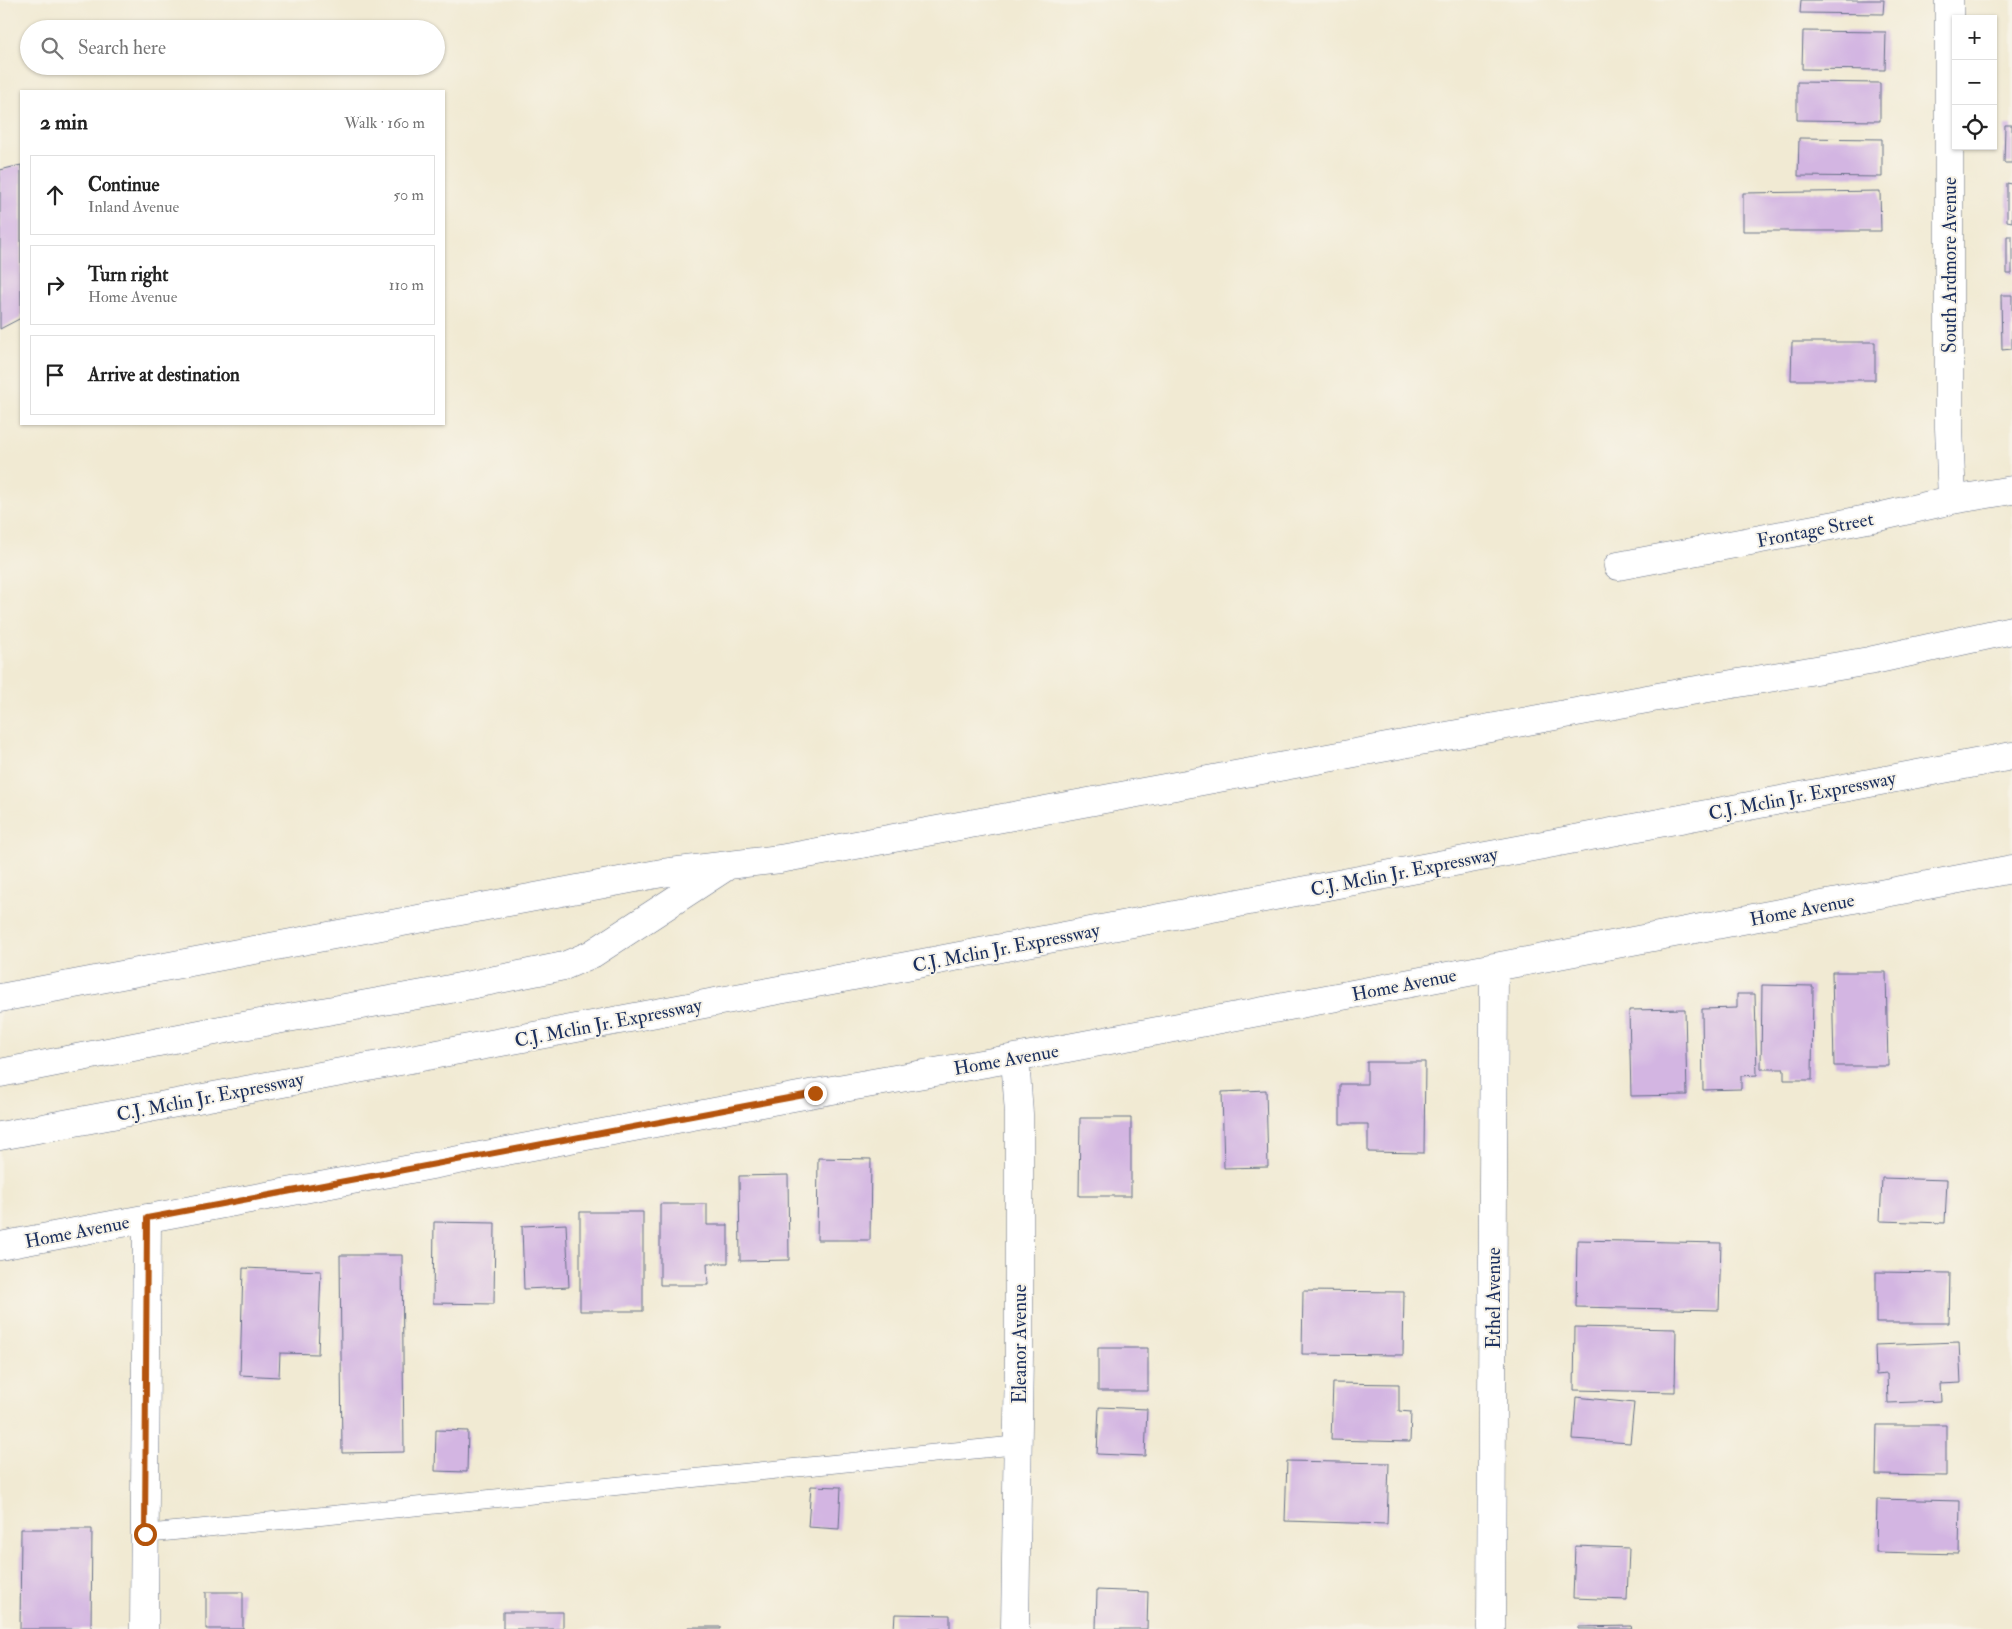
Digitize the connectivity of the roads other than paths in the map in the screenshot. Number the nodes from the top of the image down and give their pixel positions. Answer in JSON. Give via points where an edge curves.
{"nodes":[{"id":1,"x":1949,"y":0,"type":"edge"},
{"id":2,"x":2012,"y":490,"type":"edge"},
{"id":3,"x":1952,"y":500,"type":"junction"},
{"id":4,"x":1618,"y":566,"type":"dead end"},
{"id":5,"x":2012,"y":630,"type":"edge"},
{"id":6,"x":2012,"y":756,"type":"edge"},
{"id":7,"x":730,"y":865,"type":"junction"},
{"id":8,"x":2012,"y":869,"type":"edge"},
{"id":9,"x":1494,"y":967,"type":"junction"},
{"id":10,"x":0,"y":998,"type":"edge"},
{"id":11,"x":1015,"y":1058,"type":"junction"},
{"id":12,"x":0,"y":1073,"type":"edge"},
{"id":13,"x":0,"y":1136,"type":"edge"},
{"id":14,"x":147,"y":1218,"type":"junction"},
{"id":15,"x":0,"y":1246,"type":"edge"},
{"id":16,"x":1018,"y":1445,"type":"junction"},
{"id":17,"x":145,"y":1534,"type":"junction"},
{"id":18,"x":144,"y":1629,"type":"edge"},
{"id":19,"x":1015,"y":1629,"type":"edge"},
{"id":20,"x":1491,"y":1629,"type":"edge"}],
"edges":[{"from":1,"to":3,"type":"main road","name":"South Ardmore Avenue"},
{"from":2,"to":3,"type":"main road","name":"Frontage Street"},
{"from":3,"to":4,"type":"main road","name":"Frontage Street"},
{"from":5,"to":7,"type":"main road","via":[[1870,661],[1675,694],[780,860]]},
{"from":6,"to":13,"type":"main road","name":"C.J. Mclin Jr. Expressway"},
{"from":7,"to":10,"type":"main road","via":[[653,875]]},
{"from":7,"to":12,"type":"main road","via":[[592,954],[564,966]]},
{"from":8,"to":9,"type":"main road","name":"Home Avenue"},
{"from":9,"to":11,"type":"main road","name":"Home Avenue"},
{"from":9,"to":20,"type":"main road","name":"Ethel Avenue"},
{"from":11,"to":14,"type":"main road","name":"Home Avenue"},
{"from":11,"to":16,"type":"main road","name":"Eleanor Avenue","via":[[1019,1114]]},
{"from":14,"to":15,"type":"main road","name":"Home Avenue"},
{"from":14,"to":17,"type":"main road"},
{"from":16,"to":17,"type":"lane"},
{"from":16,"to":19,"type":"main road","name":"Eleanor Avenue"},
{"from":17,"to":18,"type":"main road"}]}
